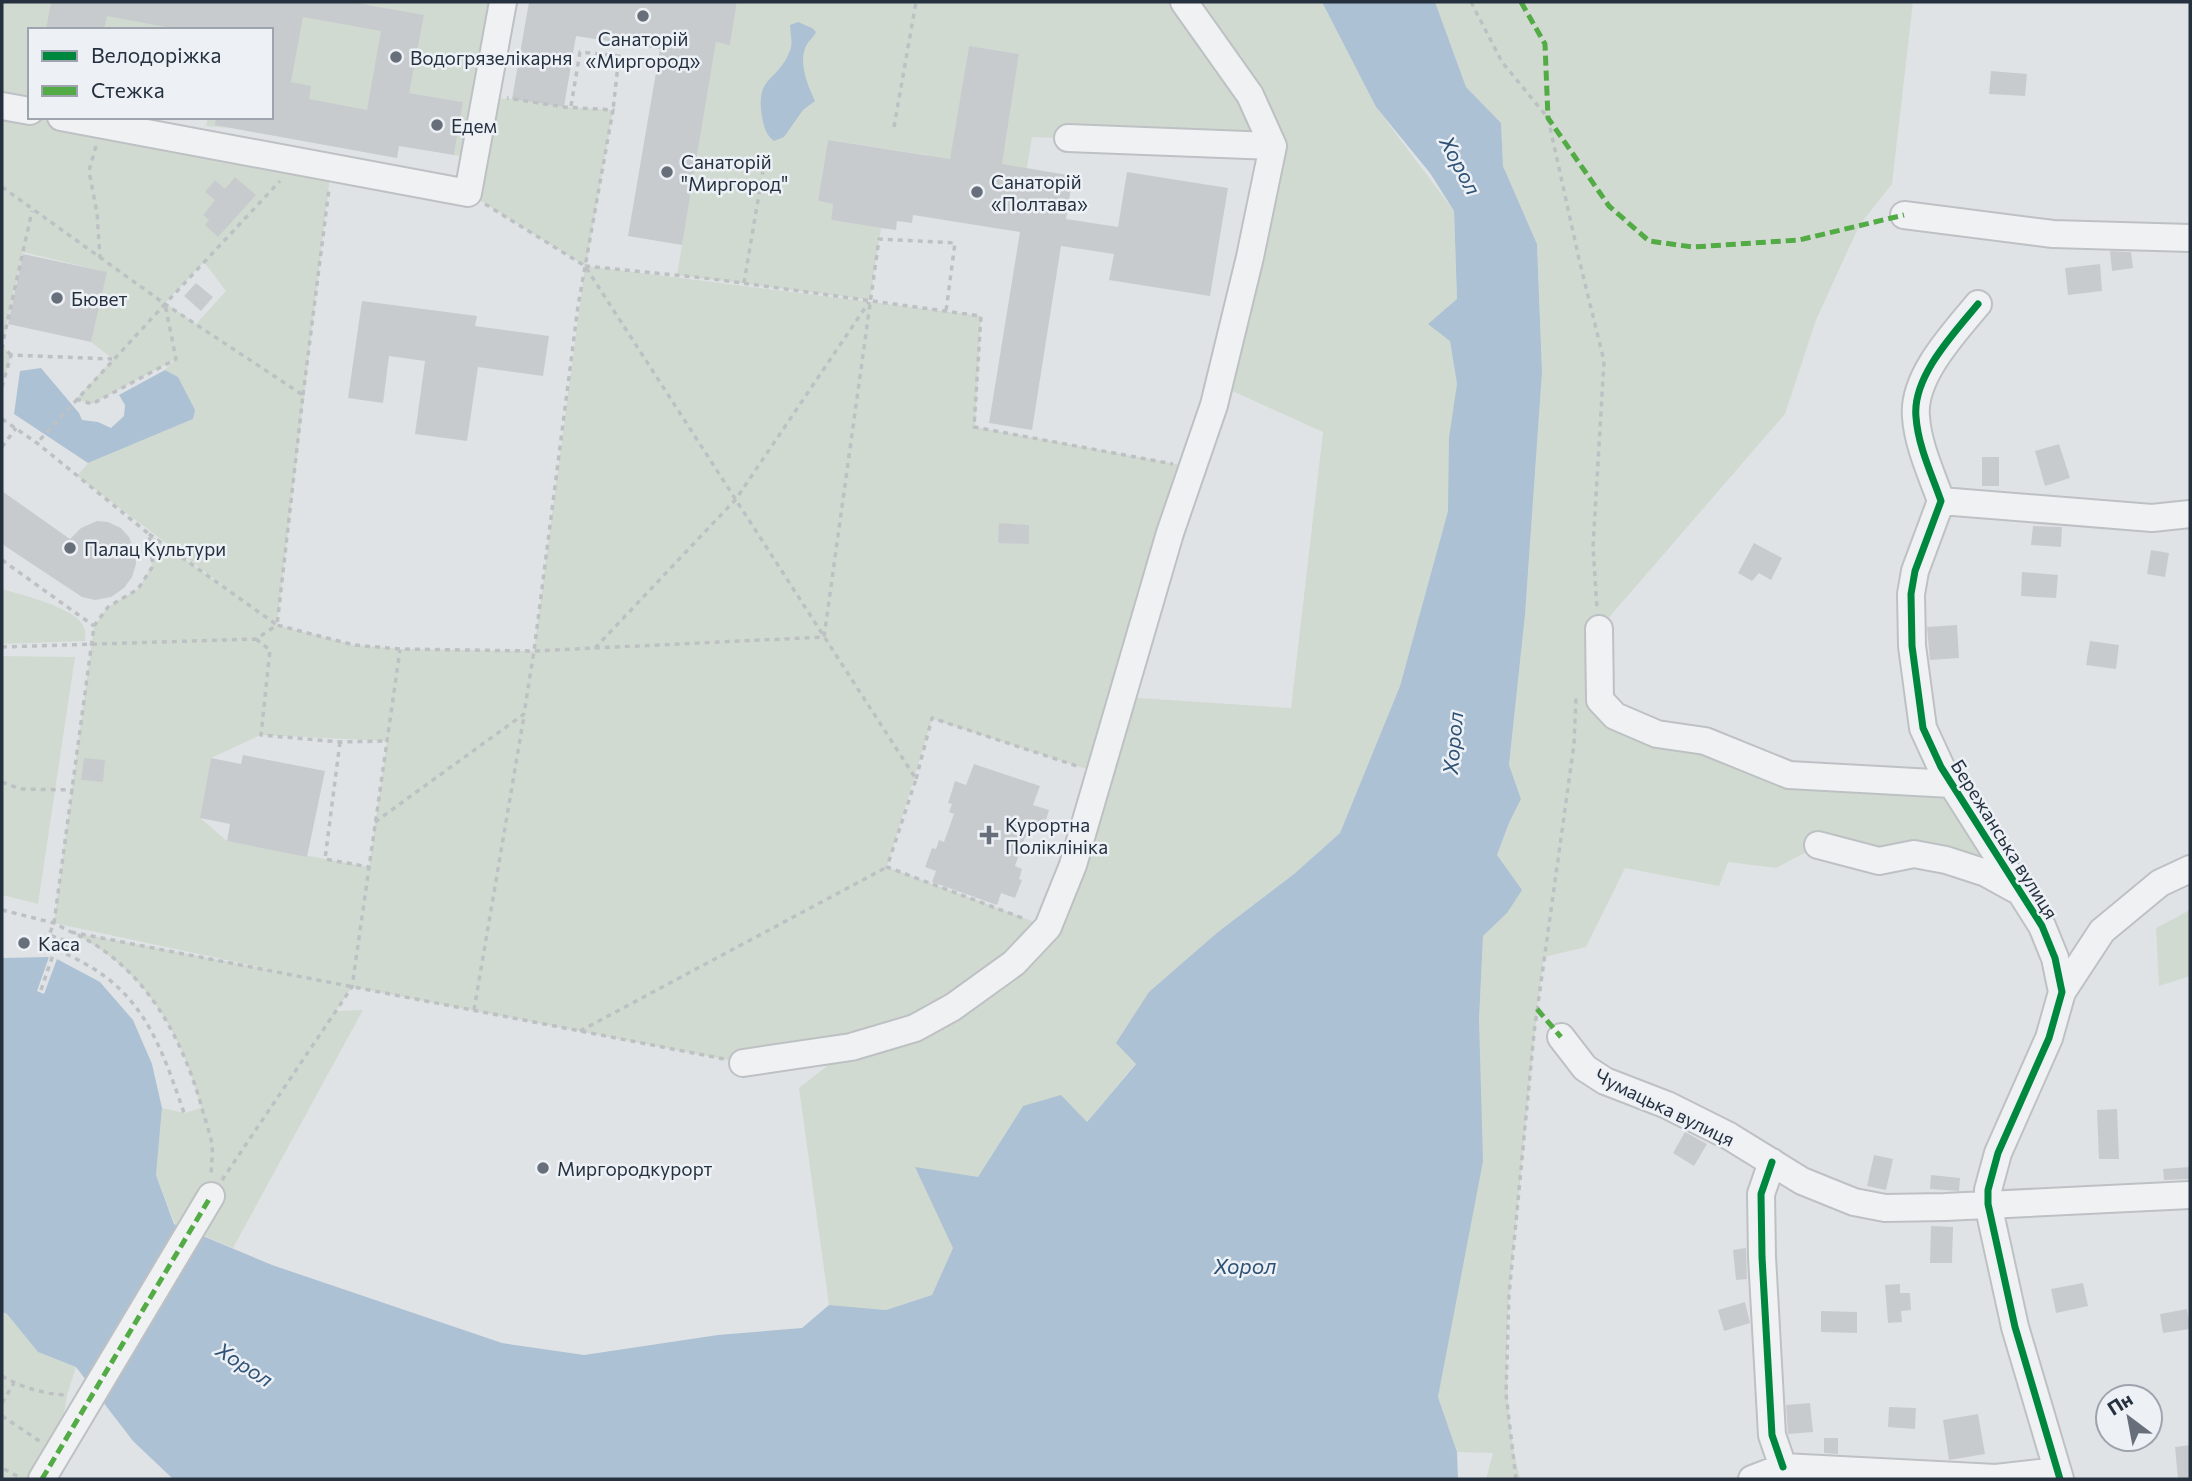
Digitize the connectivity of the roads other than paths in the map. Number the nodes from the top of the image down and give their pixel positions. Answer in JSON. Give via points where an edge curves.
{"nodes":[{"id":1,"x":503,"y":2,"type":"edge"},
{"id":2,"x":1184,"y":2,"type":"edge"},
{"id":3,"x":2,"y":106,"type":"edge"},
{"id":4,"x":28,"y":111,"type":"edge"},
{"id":5,"x":71,"y":119,"type":"edge"},
{"id":6,"x":1068,"y":138,"type":"dead end"},
{"id":7,"x":1273,"y":146,"type":"junction"},
{"id":8,"x":1904,"y":215,"type":"dead end"},
{"id":9,"x":2188,"y":230,"type":"edge"},
{"id":10,"x":1978,"y":304,"type":"dead end"},
{"id":11,"x":1941,"y":501,"type":"junction"},
{"id":12,"x":2190,"y":514,"type":"edge"},
{"id":13,"x":1599,"y":629,"type":"road end"},
{"id":14,"x":1951,"y":784,"type":"junction"},
{"id":15,"x":1818,"y":845,"type":"dead end"},
{"id":16,"x":2190,"y":869,"type":"edge"},
{"id":17,"x":2017,"y":890,"type":"junction"},
{"id":18,"x":2062,"y":992,"type":"junction"},
{"id":19,"x":1561,"y":1037,"type":"dead end"},
{"id":20,"x":743,"y":1063,"type":"road end"},
{"id":21,"x":1772,"y":1162,"type":"junction"},
{"id":22,"x":2190,"y":1195,"type":"edge"},
{"id":23,"x":211,"y":1196,"type":"road end"},
{"id":24,"x":1988,"y":1204,"type":"junction"},
{"id":25,"x":1783,"y":1467,"type":"junction"},
{"id":26,"x":2058,"y":1475,"type":"edge"},
{"id":27,"x":42,"y":1479,"type":"edge"},
{"id":28,"x":1752,"y":1479,"type":"edge"}],
"edges":[{"from":1,"to":5,"type":"street","via":[[468,193]]},
{"from":2,"to":7,"type":"street","via":[[1250,95]]},
{"from":3,"to":4,"type":"street"},
{"from":6,"to":7,"type":"street"},
{"from":7,"to":20,"type":"street","via":[[1214,405],[1170,533],[1073,865],[1048,927],[1014,963],[915,1028],[852,1047]]},
{"from":8,"to":9,"type":"street","via":[[2053,234]]},
{"from":10,"to":11,"type":"street","via":[[1936,354],[1917,399],[1922,446]]},
{"from":11,"to":12,"type":"street","via":[[2152,518]]},
{"from":11,"to":14,"type":"street","name":"Бережанська вулиця","via":[[1915,571],[1912,646],[1923,727]]},
{"from":13,"to":14,"type":"street","via":[[1600,700],[1615,716],[1657,734],[1705,741],[1789,775]]},
{"from":14,"to":17,"type":"street","name":"Бережанська вулиця"},
{"from":15,"to":17,"type":"street","via":[[1879,861],[1914,854],[1946,860],[1986,873]]},
{"from":16,"to":18,"type":"street","via":[[2160,883],[2102,931]]},
{"from":17,"to":18,"type":"street","name":"Бережанська вулиця","via":[[2042,926]]},
{"from":18,"to":24,"type":"street","name":"Бережанська вулиця","via":[[2049,1038],[1998,1153]]},
{"from":19,"to":21,"type":"street","name":"Чумацька вулиця","via":[[1585,1068],[1605,1081],[1667,1105]]},
{"from":21,"to":24,"type":"street","name":"Чумацька вулиця","via":[[1802,1181],[1854,1202],[1885,1208]]},
{"from":21,"to":25,"type":"street","via":[[1760,1194],[1762,1257],[1772,1435]]},
{"from":22,"to":24,"type":"street","name":"Чумацька вулиця"},
{"from":23,"to":27,"type":"street"},
{"from":24,"to":26,"type":"street","name":"Бережанська вулиця","via":[[2015,1327]]},
{"from":25,"to":26,"type":"street","via":[[1996,1478]]},
{"from":25,"to":28,"type":"street"}]}
